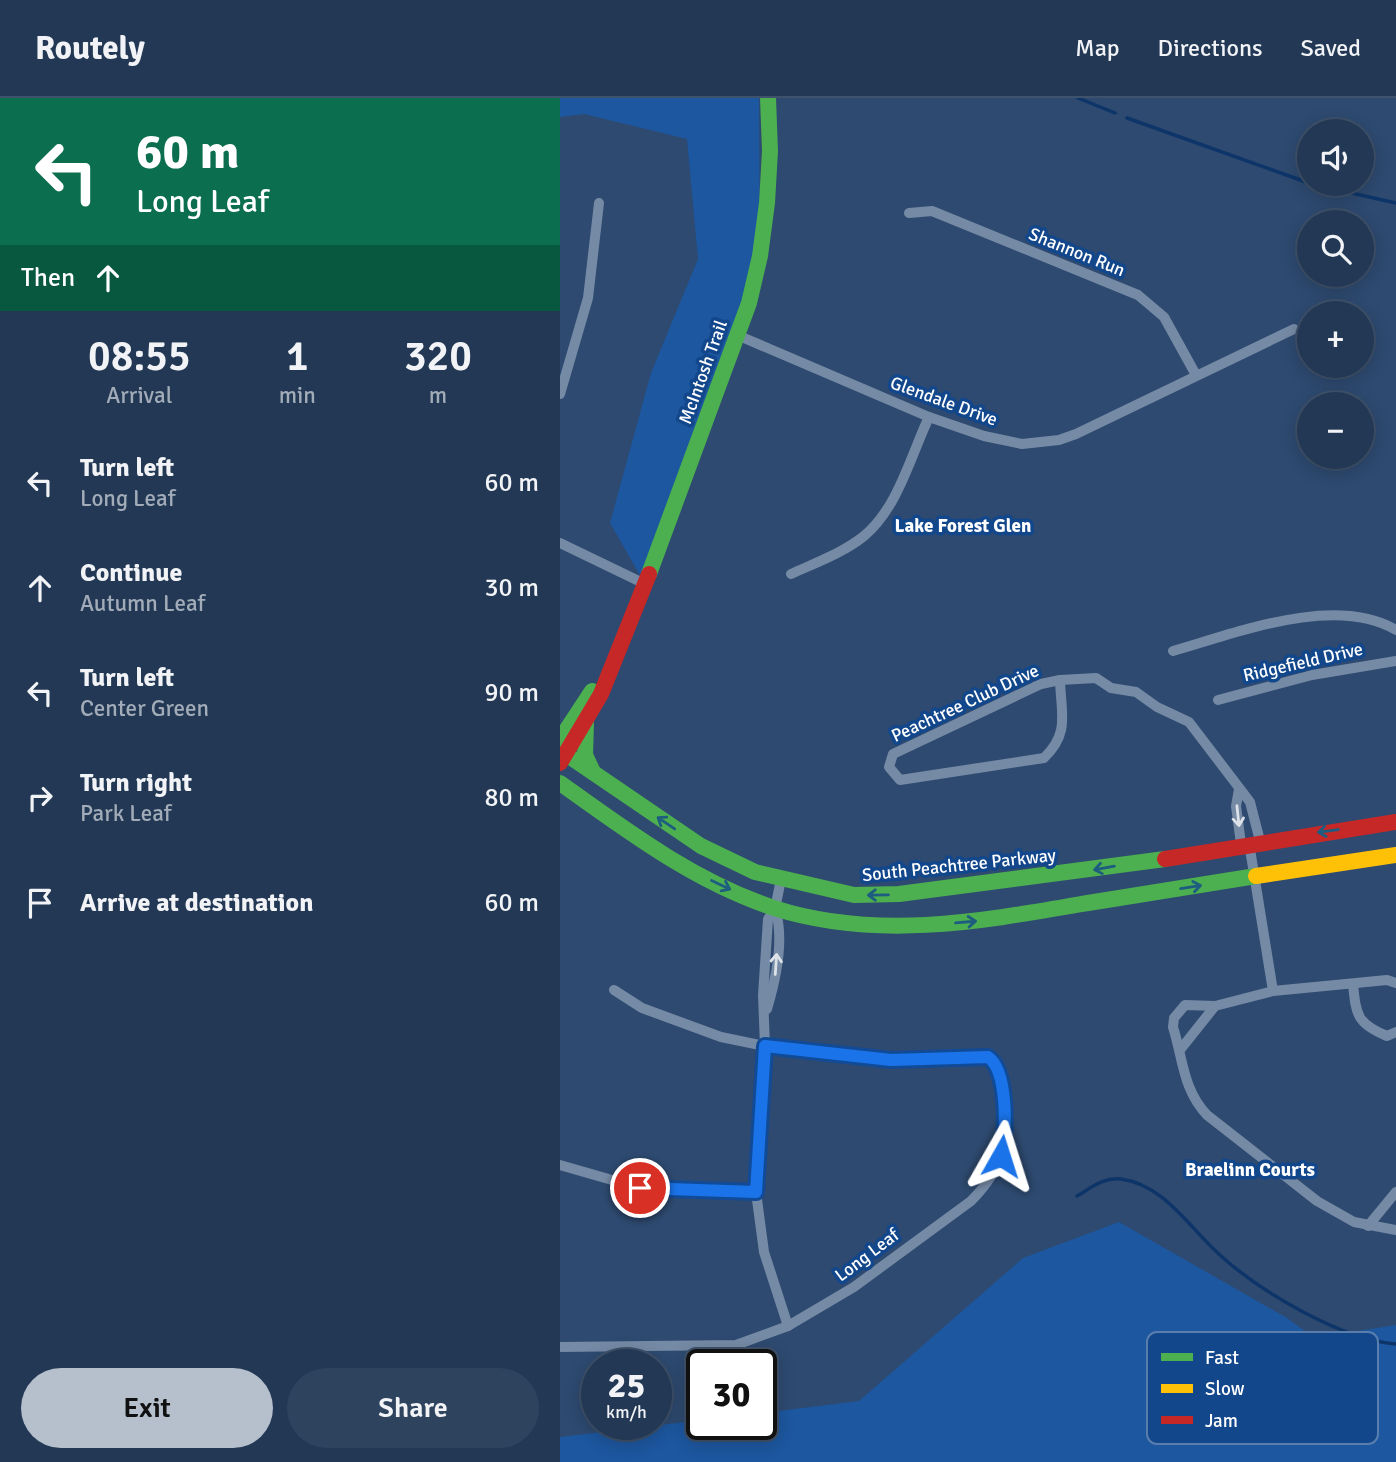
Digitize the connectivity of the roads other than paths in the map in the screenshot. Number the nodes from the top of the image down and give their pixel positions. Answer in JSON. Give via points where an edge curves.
{"nodes":[{"id":1,"x":768,"y":98,"type":"edge"},
{"id":2,"x":599,"y":204,"type":"dead end"},
{"id":3,"x":909,"y":213,"type":"dead end"},
{"id":4,"x":1294,"y":329,"type":"dead end"},
{"id":5,"x":737,"y":335,"type":"junction"},
{"id":6,"x":1196,"y":375,"type":"junction"},
{"id":7,"x":560,"y":394,"type":"edge"},
{"id":8,"x":929,"y":417,"type":"junction"},
{"id":9,"x":560,"y":543,"type":"edge"},
{"id":10,"x":791,"y":574,"type":"dead end"},
{"id":11,"x":645,"y":584,"type":"junction"},
{"id":12,"x":1396,"y":630,"type":"edge"},
{"id":13,"x":1173,"y":651,"type":"dead end"},
{"id":14,"x":1396,"y":661,"type":"edge"},
{"id":15,"x":1060,"y":680,"type":"junction"},
{"id":16,"x":1218,"y":701,"type":"dead end"},
{"id":17,"x":584,"y":714,"type":"junction"},
{"id":18,"x":560,"y":722,"type":"edge"},
{"id":19,"x":561,"y":752,"type":"edge"},
{"id":20,"x":593,"y":772,"type":"junction"},
{"id":21,"x":560,"y":783,"type":"edge"},
{"id":22,"x":1239,"y":789,"type":"junction"},
{"id":23,"x":560,"y":801,"type":"edge"},
{"id":24,"x":590,"y":805,"type":"junction"},
{"id":25,"x":1396,"y":822,"type":"edge"},
{"id":26,"x":1250,"y":843,"type":"junction"},
{"id":27,"x":1396,"y":855,"type":"edge"},
{"id":28,"x":1255,"y":876,"type":"junction"},
{"id":29,"x":781,"y":879,"type":"junction"},
{"id":30,"x":775,"y":909,"type":"junction"},
{"id":31,"x":1396,"y":983,"type":"edge"},
{"id":32,"x":1353,"y":984,"type":"junction"},
{"id":33,"x":614,"y":990,"type":"dead end"},
{"id":34,"x":1273,"y":991,"type":"junction"},
{"id":35,"x":1215,"y":1006,"type":"junction"},
{"id":36,"x":1396,"y":1032,"type":"edge"},
{"id":37,"x":765,"y":1046,"type":"junction"},
{"id":38,"x":1180,"y":1050,"type":"junction"},
{"id":39,"x":560,"y":1165,"type":"edge"},
{"id":40,"x":756,"y":1192,"type":"junction"},
{"id":41,"x":1396,"y":1192,"type":"edge"},
{"id":42,"x":1368,"y":1226,"type":"junction"},
{"id":43,"x":1396,"y":1230,"type":"edge"},
{"id":44,"x":788,"y":1326,"type":"junction"},
{"id":45,"x":560,"y":1347,"type":"edge"}],
"edges":[{"from":1,"to":5,"type":"main road","name":"McIntosh Trail","via":[[767,203],[760,256]]},
{"from":2,"to":7,"type":"street","via":[[588,298]]},
{"from":3,"to":6,"type":"street","name":"Shannon Run","via":[[932,211],[1138,295],[1164,317]]},
{"from":4,"to":6,"type":"street","name":"Glendale Drive"},
{"from":5,"to":8,"type":"street","name":"Glendale Drive"},
{"from":5,"to":11,"type":"main road","name":"McIntosh Trail"},
{"from":6,"to":8,"type":"street","name":"Glendale Drive","via":[[1076,434],[1040,443],[1003,442]]},
{"from":8,"to":10,"type":"street","via":[[888,508],[877,522],[846,548]]},
{"from":9,"to":11,"type":"street"},
{"from":11,"to":17,"type":"main road","name":"McIntosh Trail"},
{"from":12,"to":13,"type":"street","via":[[1377,621],[1337,615],[1279,621]]},
{"from":14,"to":16,"type":"street","name":"Ridgefield Drive","via":[[1312,675]]},
{"from":15,"to":15,"type":"street","name":"Peachtree Club Drive","via":[[1059,744],[1044,758],[900,780],[889,767],[893,754],[1041,684]]},
{"from":15,"to":22,"type":"street","name":"Peachtree Club Drive","via":[[1096,678],[1111,688],[1136,692],[1189,722]]},
{"from":17,"to":18,"type":"main road"},
{"from":17,"to":19,"type":"main road","name":"McIntosh Trail"},
{"from":17,"to":20,"type":"main road","via":[[585,755]]},
{"from":19,"to":20,"type":"main road","name":"South Peachtree Parkway"},
{"from":29,"to":20,"type":"main road","name":"South Peachtree Parkway","one_way":true,"via":[[701,846]]},
{"from":21,"to":24,"type":"main road"},
{"from":22,"to":26,"type":"street","one_way":true,"via":[[1236,806]]},
{"from":22,"to":26,"type":"street","name":"Peachtree Club Drive","via":[[1250,802]]},
{"from":23,"to":24,"type":"main road"},
{"from":24,"to":30,"type":"main road","one_way":true,"via":[[659,852]]},
{"from":25,"to":26,"type":"main road","name":"South Peachtree Parkway","one_way":true},
{"from":26,"to":28,"type":"street"},
{"from":26,"to":29,"type":"main road","name":"South Peachtree Parkway","one_way":true,"via":[[1076,873],[899,894],[854,895]]},
{"from":27,"to":28,"type":"main road"},
{"from":30,"to":28,"type":"main road","one_way":true,"via":[[839,924],[968,922]]},
{"from":28,"to":34,"type":"street"},
{"from":29,"to":30,"type":"street"},
{"from":30,"to":37,"type":"street","via":[[779,922],[775,983],[764,1019]]},
{"from":31,"to":32,"type":"street"},
{"from":32,"to":34,"type":"street"},
{"from":32,"to":36,"type":"street","via":[[1358,1018],[1387,1036]]},
{"from":33,"to":37,"type":"street","via":[[642,1008],[698,1029]]},
{"from":34,"to":35,"type":"street"},
{"from":35,"to":38,"type":"street"},
{"from":35,"to":38,"type":"street","via":[[1191,1004],[1179,1009],[1173,1027]]},
{"from":37,"to":40,"type":"street"},
{"from":37,"to":44,"type":"street","name":"Long Leaf","via":[[891,1060],[988,1057],[994,1061],[1001,1086],[1006,1140],[995,1171],[971,1201],[854,1287]]},
{"from":38,"to":42,"type":"street","via":[[1187,1086],[1207,1115],[1317,1201]]},
{"from":39,"to":40,"type":"street","via":[[640,1188]]},
{"from":40,"to":44,"type":"street","via":[[764,1252]]},
{"from":41,"to":42,"type":"street"},
{"from":42,"to":43,"type":"street"},
{"from":44,"to":45,"type":"street","name":"Long Leaf","via":[[736,1345]]}]}
